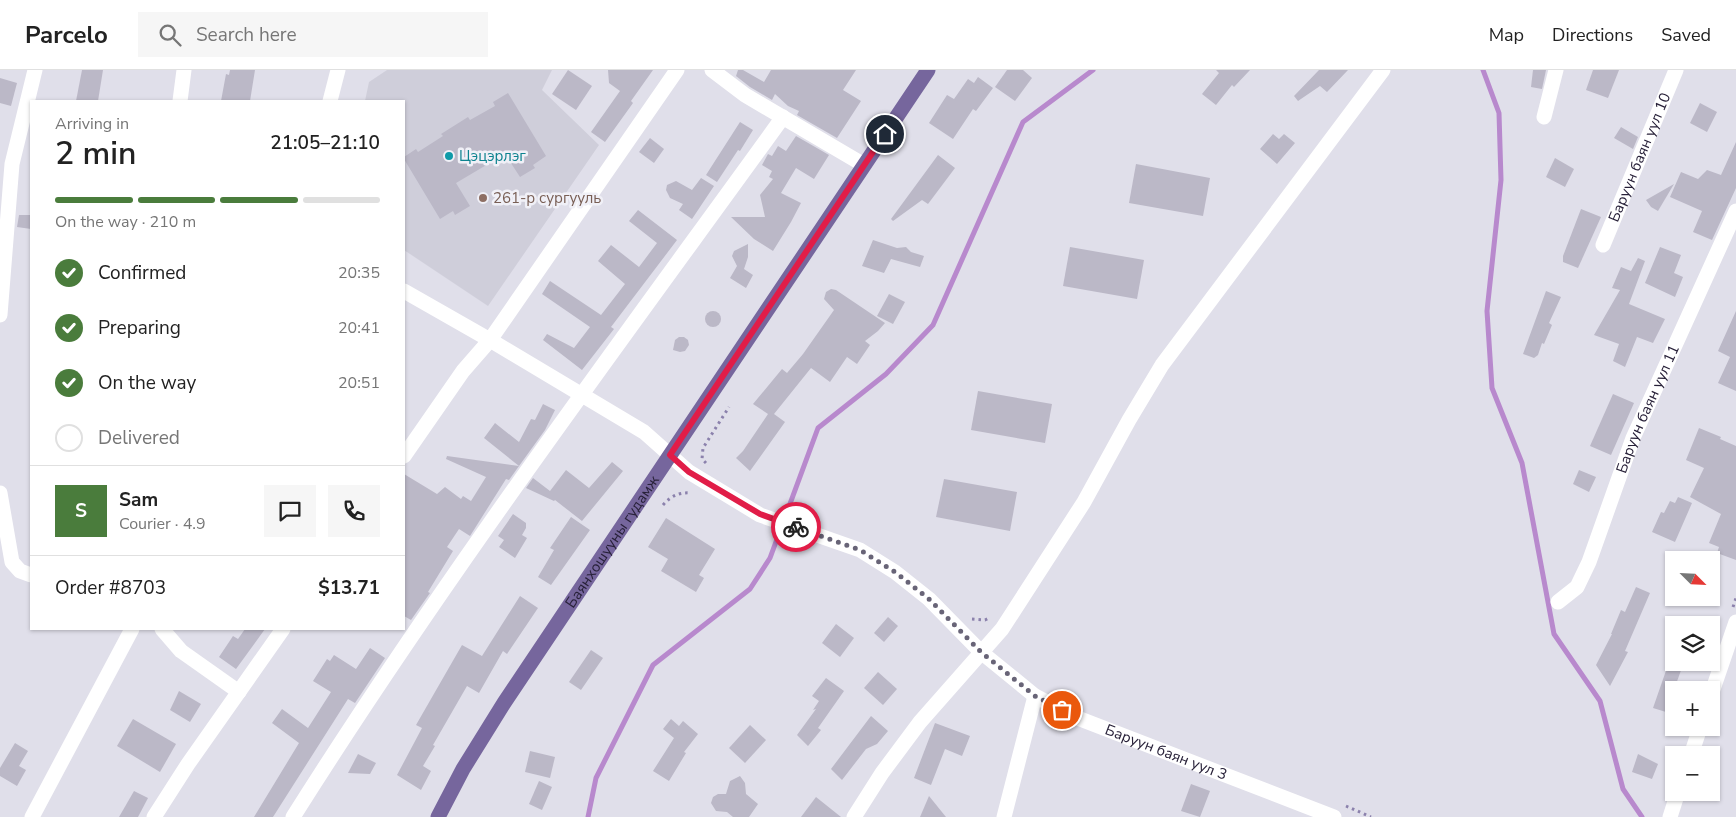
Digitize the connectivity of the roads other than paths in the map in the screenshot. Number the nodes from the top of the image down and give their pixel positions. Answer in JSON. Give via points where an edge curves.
{"nodes":[{"id":1,"x":35,"y":70,"type":"edge"},
{"id":2,"x":184,"y":70,"type":"edge"},
{"id":3,"x":338,"y":70,"type":"edge"},
{"id":4,"x":677,"y":70,"type":"edge"},
{"id":5,"x":712,"y":70,"type":"edge"},
{"id":6,"x":928,"y":70,"type":"edge"},
{"id":7,"x":1383,"y":70,"type":"edge"},
{"id":8,"x":1556,"y":70,"type":"edge"},
{"id":9,"x":1676,"y":70,"type":"edge"},
{"id":10,"x":180,"y":100,"type":"edge"},
{"id":11,"x":330,"y":100,"type":"edge"},
{"id":12,"x":783,"y":117,"type":"junction"},
{"id":13,"x":1544,"y":117,"type":"dead end"},
{"id":14,"x":864,"y":165,"type":"junction"},
{"id":15,"x":1736,"y":210,"type":"edge"},
{"id":16,"x":1603,"y":245,"type":"dead end"},
{"id":17,"x":405,"y":292,"type":"edge"},
{"id":18,"x":0,"y":315,"type":"edge"},
{"id":19,"x":490,"y":340,"type":"junction"},
{"id":20,"x":581,"y":395,"type":"junction"},
{"id":21,"x":405,"y":455,"type":"edge"},
{"id":22,"x":670,"y":455,"type":"junction"},
{"id":23,"x":0,"y":493,"type":"edge"},
{"id":24,"x":30,"y":575,"type":"edge"},
{"id":25,"x":1558,"y":602,"type":"dead end"},
{"id":26,"x":1736,"y":622,"type":"edge"},
{"id":27,"x":131,"y":630,"type":"edge"},
{"id":28,"x":163,"y":630,"type":"edge"},
{"id":29,"x":282,"y":630,"type":"edge"},
{"id":30,"x":981,"y":652,"type":"junction"},
{"id":31,"x":1716,"y":681,"type":"edge"},
{"id":32,"x":239,"y":692,"type":"junction"},
{"id":33,"x":1035,"y":696,"type":"junction"},
{"id":34,"x":1675,"y":801,"type":"edge"},
{"id":35,"x":1340,"y":812,"type":"edge"},
{"id":36,"x":32,"y":817,"type":"edge"},
{"id":37,"x":154,"y":817,"type":"edge"},
{"id":38,"x":293,"y":817,"type":"edge"},
{"id":39,"x":438,"y":817,"type":"edge"},
{"id":40,"x":854,"y":817,"type":"edge"},
{"id":41,"x":1004,"y":817,"type":"edge"},
{"id":42,"x":1670,"y":817,"type":"edge"}],
"edges":[{"from":1,"to":18,"type":"street","via":[[12,164]]},
{"from":2,"to":10,"type":"street"},
{"from":3,"to":11,"type":"street"},
{"from":4,"to":19,"type":"street"},
{"from":5,"to":12,"type":"street","via":[[745,95]]},
{"from":6,"to":14,"type":"main road","name":"Баянхошууны гудамж"},
{"from":7,"to":30,"type":"street","via":[[1162,365],[1039,574],[1002,629]]},
{"from":8,"to":13,"type":"street"},
{"from":9,"to":16,"type":"street","name":"Баруун баян уул 10"},
{"from":12,"to":14,"type":"street"},
{"from":12,"to":20,"type":"street"},
{"from":14,"to":22,"type":"main road","name":"Баянхошууны гудамж"},
{"from":15,"to":25,"type":"street","name":"Баруун баян уул 11","via":[[1633,438],[1589,562],[1577,587]]},
{"from":17,"to":19,"type":"street","name":"Баруун баян уул 3"},
{"from":19,"to":20,"type":"street","name":"Баруун баян уул 3"},
{"from":19,"to":21,"type":"street","via":[[463,371]]},
{"from":20,"to":22,"type":"street","name":"Баруун баян уул 3","via":[[644,432]]},
{"from":20,"to":38,"type":"street","via":[[356,718]]},
{"from":22,"to":30,"type":"street","name":"Баруун баян уул 3","via":[[689,472],[760,514],[860,550],[895,572],[929,599]]},
{"from":22,"to":39,"type":"main road","name":"Баянхошууны гудамж","via":[[504,703]]},
{"from":23,"to":24,"type":"street","via":[[12,562],[20,571]]},
{"from":26,"to":31,"type":"street"},
{"from":27,"to":36,"type":"street"},
{"from":28,"to":32,"type":"street","via":[[181,651]]},
{"from":29,"to":32,"type":"street"},
{"from":30,"to":33,"type":"street","name":"Баруун баян уул 3"},
{"from":30,"to":40,"type":"street","via":[[920,722]]},
{"from":32,"to":37,"type":"street"},
{"from":33,"to":35,"type":"street","name":"Баруун баян уул 3","via":[[1075,717]]},
{"from":33,"to":41,"type":"street"},
{"from":34,"to":42,"type":"street"}]}
